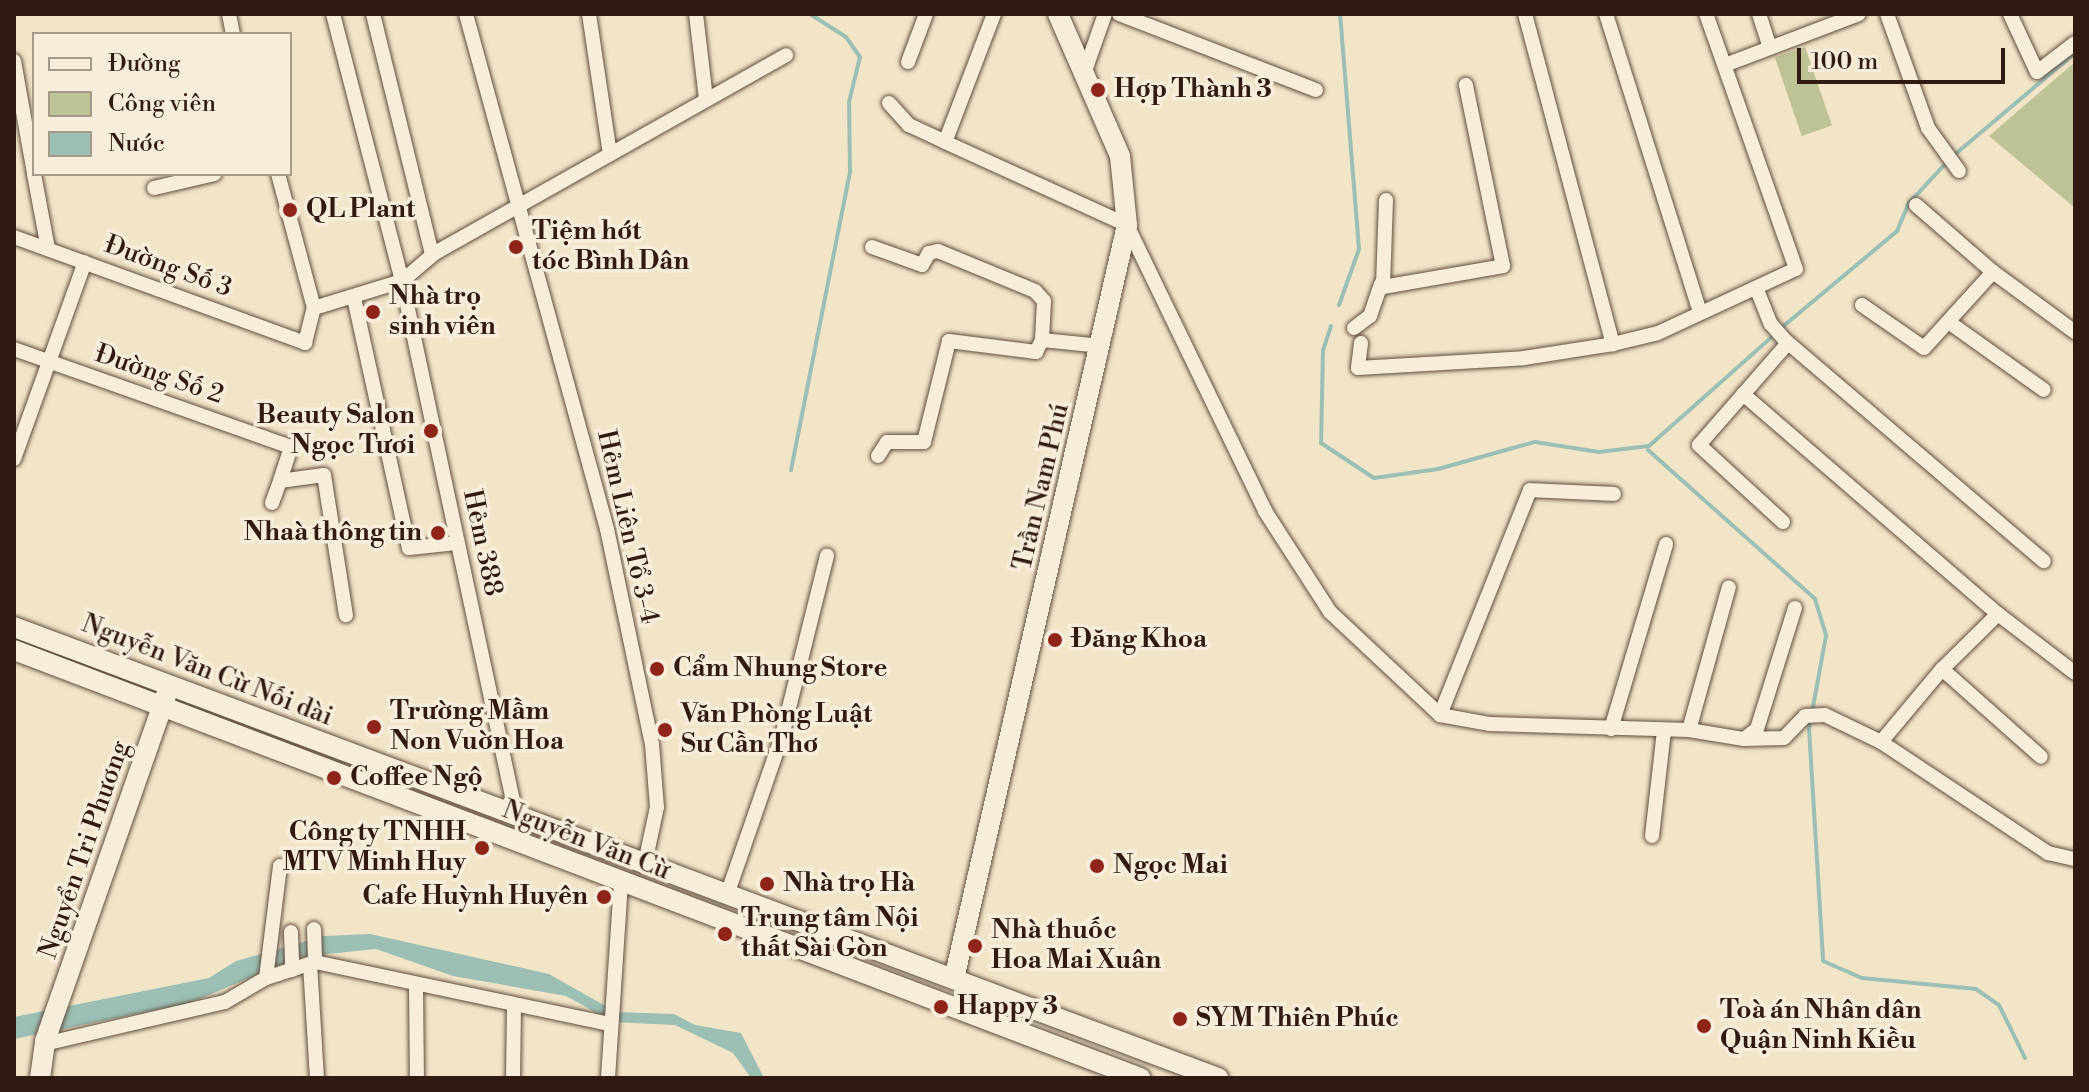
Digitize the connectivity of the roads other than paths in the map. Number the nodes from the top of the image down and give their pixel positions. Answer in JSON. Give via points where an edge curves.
{"nodes":[{"id":1,"x":333,"y":14,"type":"edge"},
{"id":2,"x":373,"y":14,"type":"edge"},
{"id":3,"x":466,"y":14,"type":"edge"},
{"id":4,"x":589,"y":14,"type":"edge"},
{"id":5,"x":696,"y":14,"type":"edge"},
{"id":6,"x":926,"y":14,"type":"edge"},
{"id":7,"x":994,"y":14,"type":"edge"},
{"id":8,"x":1058,"y":14,"type":"edge"},
{"id":9,"x":1105,"y":14,"type":"edge"},
{"id":10,"x":1119,"y":14,"type":"edge"},
{"id":11,"x":1525,"y":14,"type":"edge"},
{"id":12,"x":1606,"y":14,"type":"edge"},
{"id":13,"x":1706,"y":14,"type":"edge"},
{"id":14,"x":1759,"y":14,"type":"edge"},
{"id":15,"x":1859,"y":14,"type":"edge"},
{"id":16,"x":1887,"y":14,"type":"edge"},
{"id":17,"x":2010,"y":14,"type":"edge"},
{"id":18,"x":2075,"y":43,"type":"edge"},
{"id":19,"x":1770,"y":47,"type":"junction"},
{"id":20,"x":786,"y":55,"type":"dead end"},
{"id":21,"x":14,"y":61,"type":"edge"},
{"id":22,"x":908,"y":62,"type":"dead end"},
{"id":23,"x":1725,"y":65,"type":"junction"},
{"id":24,"x":1085,"y":71,"type":"junction"},
{"id":25,"x":1466,"y":85,"type":"dead end"},
{"id":26,"x":1316,"y":90,"type":"dead end"},
{"id":27,"x":17,"y":91,"type":"edge"},
{"id":28,"x":706,"y":99,"type":"junction"},
{"id":29,"x":889,"y":103,"type":"dead end"},
{"id":30,"x":945,"y":142,"type":"junction"},
{"id":31,"x":610,"y":154,"type":"junction"},
{"id":32,"x":32,"y":164,"type":"edge"},
{"id":33,"x":1959,"y":171,"type":"dead end"},
{"id":34,"x":34,"y":176,"type":"edge"},
{"id":35,"x":205,"y":176,"type":"edge"},
{"id":36,"x":279,"y":176,"type":"edge"},
{"id":37,"x":154,"y":188,"type":"dead end"},
{"id":38,"x":1386,"y":200,"type":"dead end"},
{"id":39,"x":1916,"y":205,"type":"dead end"},
{"id":40,"x":520,"y":207,"type":"junction"},
{"id":41,"x":1127,"y":225,"type":"junction"},
{"id":42,"x":14,"y":237,"type":"edge"},
{"id":43,"x":872,"y":247,"type":"dead end"},
{"id":44,"x":48,"y":249,"type":"junction"},
{"id":45,"x":432,"y":255,"type":"junction"},
{"id":46,"x":85,"y":262,"type":"junction"},
{"id":47,"x":1993,"y":272,"type":"junction"},
{"id":48,"x":402,"y":281,"type":"junction"},
{"id":49,"x":1381,"y":284,"type":"junction"},
{"id":50,"x":1757,"y":290,"type":"junction"},
{"id":51,"x":354,"y":298,"type":"junction"},
{"id":52,"x":1862,"y":305,"type":"dead end"},
{"id":53,"x":314,"y":308,"type":"junction"},
{"id":54,"x":1700,"y":312,"type":"junction"},
{"id":55,"x":1950,"y":323,"type":"junction"},
{"id":56,"x":2075,"y":332,"type":"edge"},
{"id":57,"x":1783,"y":338,"type":"junction"},
{"id":58,"x":1042,"y":340,"type":"junction"},
{"id":59,"x":1613,"y":344,"type":"junction"},
{"id":60,"x":1102,"y":346,"type":"junction"},
{"id":61,"x":14,"y":349,"type":"edge"},
{"id":62,"x":48,"y":362,"type":"junction"},
{"id":63,"x":2044,"y":390,"type":"dead end"},
{"id":64,"x":1743,"y":394,"type":"junction"},
{"id":65,"x":878,"y":456,"type":"dead end"},
{"id":66,"x":14,"y":459,"type":"edge"},
{"id":67,"x":280,"y":481,"type":"junction"},
{"id":68,"x":1614,"y":494,"type":"dead end"},
{"id":69,"x":272,"y":503,"type":"dead end"},
{"id":70,"x":1783,"y":522,"type":"dead end"},
{"id":71,"x":457,"y":543,"type":"junction"},
{"id":72,"x":1666,"y":544,"type":"dead end"},
{"id":73,"x":827,"y":556,"type":"dead end"},
{"id":74,"x":2044,"y":561,"type":"dead end"},
{"id":75,"x":1729,"y":587,"type":"dead end"},
{"id":76,"x":1795,"y":608,"type":"dead end"},
{"id":77,"x":1998,"y":614,"type":"junction"},
{"id":78,"x":346,"y":615,"type":"dead end"},
{"id":79,"x":14,"y":627,"type":"edge"},
{"id":80,"x":14,"y":650,"type":"edge"},
{"id":81,"x":1942,"y":669,"type":"junction"},
{"id":82,"x":2075,"y":673,"type":"edge"},
{"id":83,"x":166,"y":695,"type":"junction"},
{"id":84,"x":1440,"y":715,"type":"junction"},
{"id":85,"x":1611,"y":729,"type":"junction"},
{"id":86,"x":1664,"y":730,"type":"junction"},
{"id":87,"x":1689,"y":730,"type":"junction"},
{"id":88,"x":1744,"y":739,"type":"junction"},
{"id":89,"x":1881,"y":742,"type":"junction"},
{"id":90,"x":2041,"y":757,"type":"dead end"},
{"id":91,"x":516,"y":815,"type":"junction"},
{"id":92,"x":1652,"y":836,"type":"dead end"},
{"id":93,"x":2075,"y":859,"type":"edge"},
{"id":94,"x":645,"y":863,"type":"junction"},
{"id":95,"x":280,"y":866,"type":"dead end"},
{"id":96,"x":621,"y":883,"type":"junction"},
{"id":97,"x":728,"y":892,"type":"junction"},
{"id":98,"x":314,"y":933,"type":"dead end"},
{"id":99,"x":291,"y":938,"type":"dead end"},
{"id":100,"x":314,"y":961,"type":"junction"},
{"id":101,"x":292,"y":966,"type":"junction"},
{"id":102,"x":266,"y":975,"type":"junction"},
{"id":103,"x":954,"y":979,"type":"junction"},
{"id":104,"x":416,"y":987,"type":"junction"},
{"id":105,"x":514,"y":1007,"type":"junction"},
{"id":106,"x":608,"y":1023,"type":"junction"},
{"id":107,"x":44,"y":1043,"type":"junction"},
{"id":108,"x":40,"y":1078,"type":"edge"},
{"id":109,"x":317,"y":1078,"type":"edge"},
{"id":110,"x":417,"y":1078,"type":"edge"},
{"id":111,"x":513,"y":1078,"type":"edge"},
{"id":112,"x":608,"y":1078,"type":"edge"},
{"id":113,"x":1140,"y":1078,"type":"edge"},
{"id":114,"x":1218,"y":1078,"type":"edge"}],
"edges":[{"from":1,"to":48,"type":"street","name":"Hẻm 388"},
{"from":2,"to":45,"type":"street"},
{"from":3,"to":40,"type":"street","name":"Hẻm Liên Tổ 3-4"},
{"from":4,"to":31,"type":"street"},
{"from":5,"to":28,"type":"street"},
{"from":6,"to":22,"type":"street"},
{"from":7,"to":30,"type":"street"},
{"from":8,"to":24,"type":"main road","name":"Trần Nam Phú"},
{"from":9,"to":24,"type":"street"},
{"from":10,"to":26,"type":"street"},
{"from":11,"to":59,"type":"street"},
{"from":12,"to":54,"type":"street"},
{"from":13,"to":23,"type":"street"},
{"from":14,"to":19,"type":"street"},
{"from":15,"to":19,"type":"street"},
{"from":16,"to":33,"type":"street","via":[[1928,128]]},
{"from":17,"to":18,"type":"street","via":[[2037,72]]},
{"from":19,"to":23,"type":"street"},
{"from":20,"to":28,"type":"street"},
{"from":21,"to":27,"type":"street"},
{"from":23,"to":50,"type":"street","via":[[1796,269]]},
{"from":24,"to":41,"type":"main road","name":"Trần Nam Phú","via":[[1120,156]]},
{"from":25,"to":49,"type":"street","via":[[1503,266],[1384,288]]},
{"from":27,"to":32,"type":"street"},
{"from":28,"to":31,"type":"street"},
{"from":29,"to":30,"type":"street","via":[[909,125]]},
{"from":30,"to":41,"type":"street"},
{"from":31,"to":40,"type":"street"},
{"from":34,"to":44,"type":"street"},
{"from":35,"to":37,"type":"street"},
{"from":36,"to":53,"type":"street"},
{"from":38,"to":49,"type":"street"},
{"from":39,"to":47,"type":"street"},
{"from":40,"to":45,"type":"street"},
{"from":40,"to":94,"type":"street","name":"Hẻm Liên Tổ 3-4","via":[[607,529],[652,744],[657,807]]},
{"from":41,"to":60,"type":"main road","name":"Trần Nam Phú"},
{"from":41,"to":84,"type":"street","via":[[1273,524],[1330,612]]},
{"from":42,"to":44,"type":"street","name":"Đường Số 3"},
{"from":43,"to":58,"type":"street","via":[[922,265],[929,253],[938,251],[1041,294]]},
{"from":44,"to":46,"type":"street","name":"Đường Số 3"},
{"from":45,"to":48,"type":"street"},
{"from":46,"to":53,"type":"street","name":"Đường Số 3","via":[[305,343]]},
{"from":46,"to":62,"type":"street"},
{"from":47,"to":55,"type":"street"},
{"from":47,"to":56,"type":"street"},
{"from":48,"to":51,"type":"street"},
{"from":48,"to":71,"type":"street","name":"Hẻm 388"},
{"from":49,"to":59,"type":"street","via":[[1358,336],[1358,368],[1524,358]]},
{"from":50,"to":54,"type":"street"},
{"from":50,"to":57,"type":"street"},
{"from":51,"to":53,"type":"street"},
{"from":51,"to":71,"type":"street","via":[[409,548],[413,552]]},
{"from":52,"to":55,"type":"street","via":[[1919,349],[1933,344]]},
{"from":54,"to":59,"type":"street","via":[[1658,333]]},
{"from":55,"to":63,"type":"street"},
{"from":57,"to":64,"type":"street"},
{"from":57,"to":74,"type":"street"},
{"from":58,"to":60,"type":"street"},
{"from":58,"to":65,"type":"street","via":[[1036,352],[949,341],[924,442],[887,442]]},
{"from":60,"to":103,"type":"main road","name":"Trần Nam Phú"},
{"from":61,"to":62,"type":"street","name":"Đường Số 2"},
{"from":62,"to":66,"type":"street"},
{"from":62,"to":67,"type":"street","name":"Đường Số 2","via":[[289,446]]},
{"from":64,"to":70,"type":"street","via":[[1699,445]]},
{"from":64,"to":77,"type":"street"},
{"from":67,"to":69,"type":"street"},
{"from":67,"to":78,"type":"street","via":[[323,468]]},
{"from":68,"to":84,"type":"street","via":[[1530,490]]},
{"from":71,"to":91,"type":"street","name":"Hẻm 388"},
{"from":72,"to":85,"type":"street"},
{"from":73,"to":97,"type":"street","via":[[782,736]]},
{"from":75,"to":87,"type":"street"},
{"from":76,"to":88,"type":"street","via":[[1757,729]]},
{"from":77,"to":81,"type":"street"},
{"from":77,"to":82,"type":"street"},
{"from":79,"to":83,"type":"main road","name":"Nguyễn Văn Cừ Nối dài"},
{"from":80,"to":83,"type":"main road","name":"Nguyễn Văn Cừ"},
{"from":81,"to":89,"type":"street"},
{"from":81,"to":90,"type":"street"},
{"from":83,"to":91,"type":"main road","name":"Nguyễn Văn Cừ Nối dài"},
{"from":83,"to":96,"type":"main road","name":"Nguyễn Văn Cừ"},
{"from":83,"to":107,"type":"main road","name":"Nguyển Tri Phương"},
{"from":84,"to":85,"type":"street","via":[[1490,724]]},
{"from":85,"to":86,"type":"street"},
{"from":86,"to":87,"type":"street"},
{"from":86,"to":92,"type":"street"},
{"from":87,"to":88,"type":"street"},
{"from":88,"to":89,"type":"street","via":[[1784,738],[1805,716],[1825,715]]},
{"from":89,"to":93,"type":"street","via":[[2048,853]]},
{"from":91,"to":94,"type":"main road","name":"Nguyễn Văn Cừ"},
{"from":94,"to":97,"type":"main road","name":"Nguyễn Văn Cừ"},
{"from":95,"to":102,"type":"street"},
{"from":96,"to":106,"type":"street"},
{"from":96,"to":113,"type":"main road","name":"Nguyễn Văn Cừ"},
{"from":97,"to":103,"type":"main road","name":"Nguyễn Văn Cừ"},
{"from":98,"to":100,"type":"street"},
{"from":99,"to":101,"type":"street"},
{"from":100,"to":101,"type":"street"},
{"from":100,"to":104,"type":"street"},
{"from":100,"to":109,"type":"street"},
{"from":101,"to":102,"type":"street"},
{"from":102,"to":107,"type":"street","via":[[225,1002]]},
{"from":103,"to":114,"type":"main road","name":"Nguyễn Văn Cừ"},
{"from":104,"to":105,"type":"street"},
{"from":104,"to":110,"type":"street"},
{"from":105,"to":106,"type":"street"},
{"from":105,"to":111,"type":"street"},
{"from":106,"to":112,"type":"street"},
{"from":107,"to":108,"type":"main road","name":"Nguyển Tri Phương"}]}
